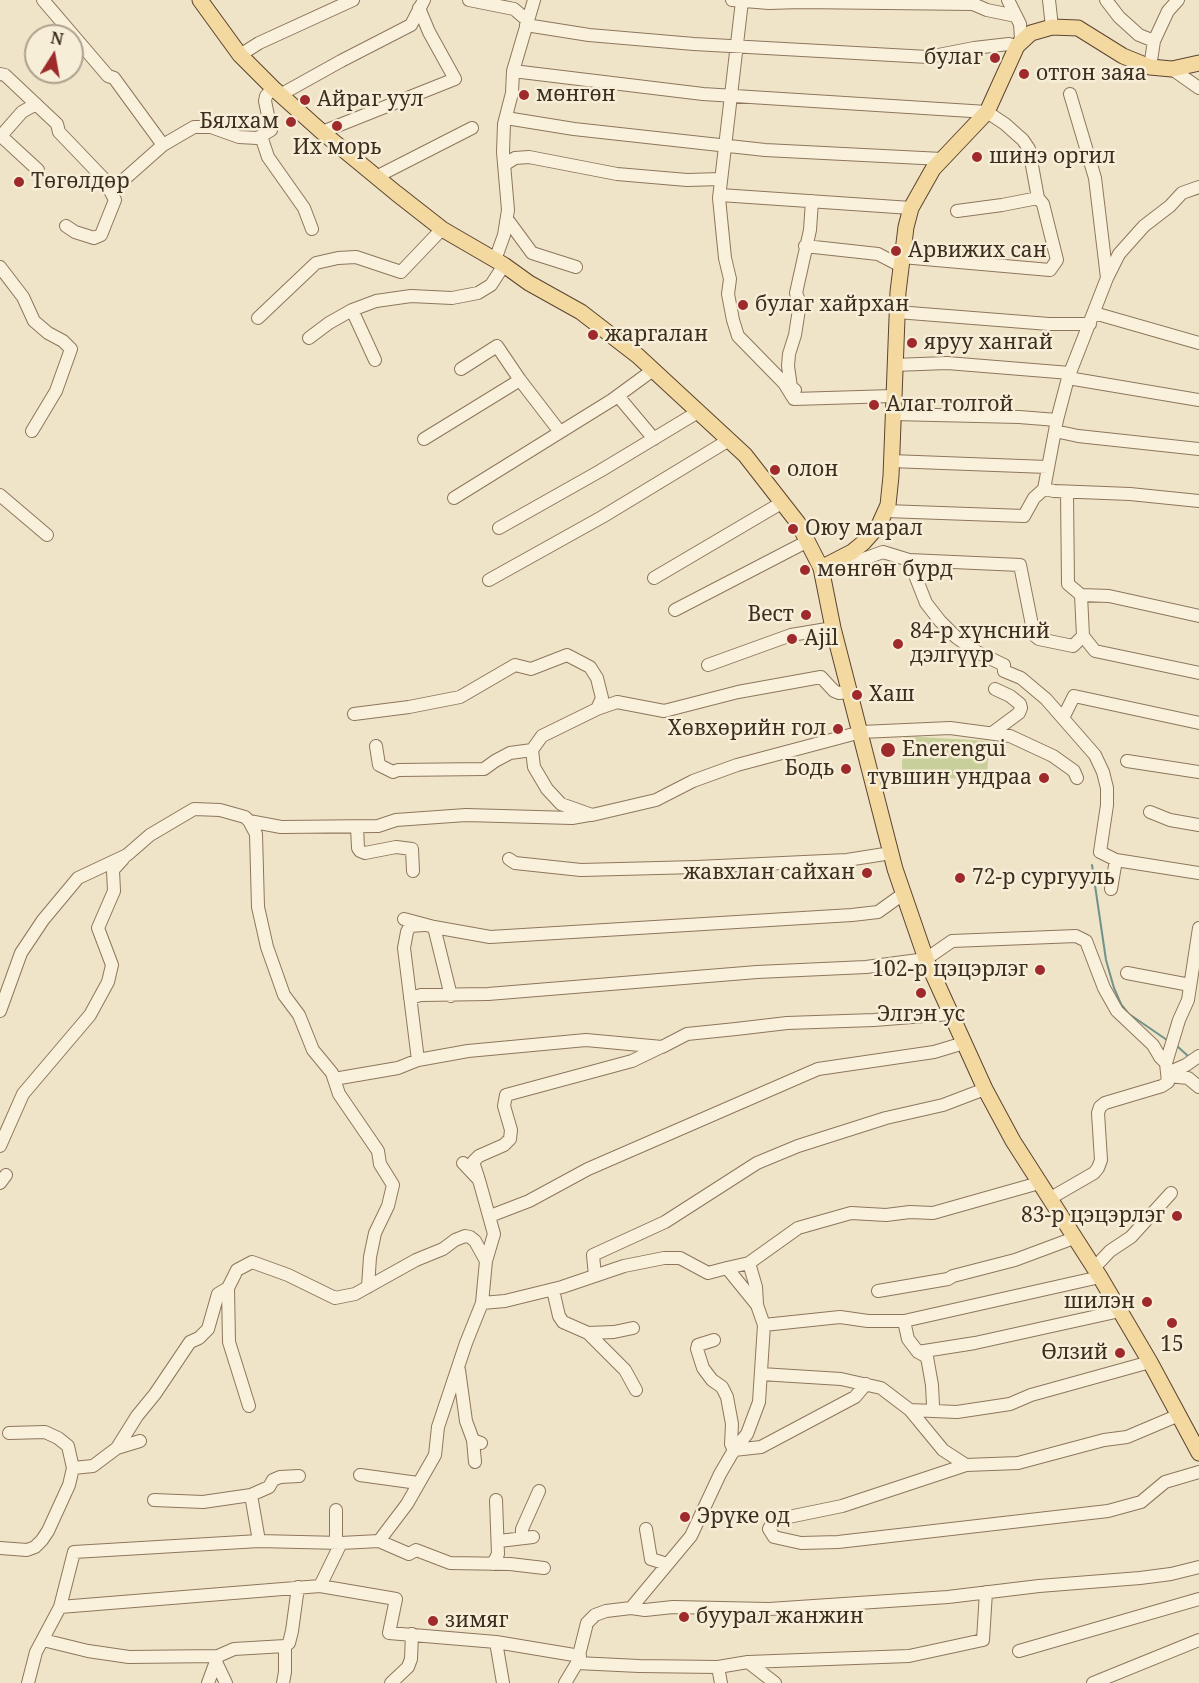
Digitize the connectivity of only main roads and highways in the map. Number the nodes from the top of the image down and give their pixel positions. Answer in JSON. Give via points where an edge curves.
{"nodes":[{"id":1,"x":200,"y":0,"type":"edge"},
{"id":2,"x":1199,"y":63,"type":"edge"},
{"id":3,"x":821,"y":568,"type":"junction"},
{"id":4,"x":1199,"y":1453,"type":"edge"}],
"edges":[{"from":1,"to":3,"type":"main road","via":[[240,55],[376,177],[442,230],[580,312],[653,370],[745,455],[783,502]]},
{"from":2,"to":3,"type":"main road","via":[[1172,69],[1150,67],[1123,56],[1078,28],[1052,27],[1031,33],[1017,46],[987,112],[942,159],[911,208],[897,312],[886,511],[868,538],[852,552]]},
{"from":3,"to":4,"type":"main road","via":[[891,854],[926,959],[1013,1141],[1097,1272]]}]}
